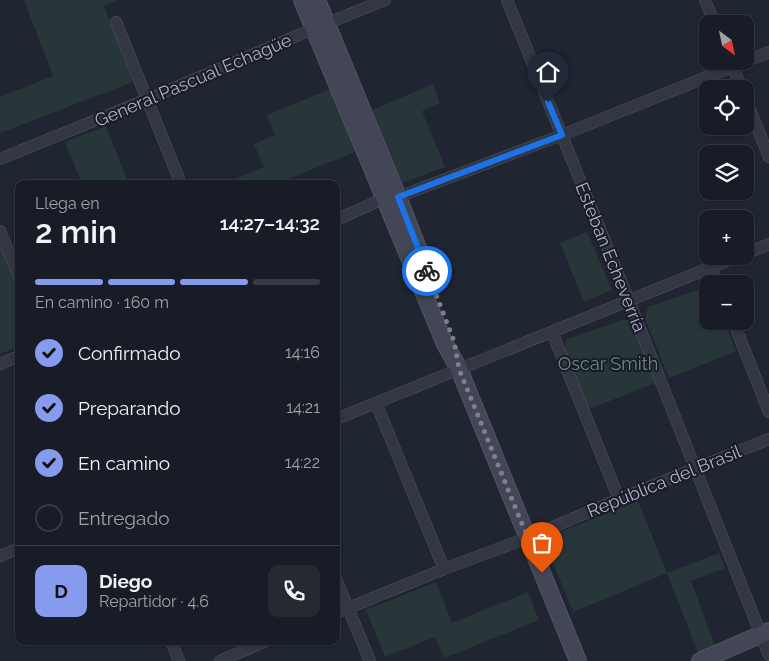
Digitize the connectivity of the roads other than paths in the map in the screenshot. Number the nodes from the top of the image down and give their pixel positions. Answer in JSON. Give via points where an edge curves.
{"nodes":[{"id":1,"x":302,"y":0,"type":"edge"},
{"id":2,"x":317,"y":0,"type":"edge"},
{"id":3,"x":385,"y":0,"type":"edge"},
{"id":4,"x":507,"y":0,"type":"edge"},
{"id":5,"x":705,"y":0,"type":"edge"},
{"id":6,"x":711,"y":15,"type":"edge"},
{"id":7,"x":116,"y":22,"type":"dead end"},
{"id":8,"x":320,"y":26,"type":"junction"},
{"id":9,"x":769,"y":52,"type":"edge"},
{"id":10,"x":754,"y":57,"type":"edge"},
{"id":11,"x":718,"y":70,"type":"edge"},
{"id":12,"x":148,"y":99,"type":"junction"},
{"id":13,"x":754,"y":120,"type":"edge"},
{"id":14,"x":562,"y":135,"type":"junction"},
{"id":15,"x":769,"y":157,"type":"edge"},
{"id":16,"x":0,"y":159,"type":"edge"},
{"id":17,"x":179,"y":180,"type":"edge"},
{"id":18,"x":391,"y":197,"type":"junction"},
{"id":19,"x":340,"y":218,"type":"edge"},
{"id":20,"x":0,"y":231,"type":"edge"},
{"id":21,"x":769,"y":244,"type":"edge"},
{"id":22,"x":754,"y":250,"type":"edge"},
{"id":23,"x":718,"y":265,"type":"edge"},
{"id":24,"x":15,"y":267,"type":"edge"},
{"id":25,"x":711,"y":268,"type":"junction"},
{"id":26,"x":714,"y":275,"type":"edge"},
{"id":27,"x":629,"y":301,"type":"junction"},
{"id":28,"x":737,"y":330,"type":"edge"},
{"id":29,"x":552,"y":332,"type":"junction"},
{"id":30,"x":15,"y":358,"type":"edge"},
{"id":31,"x":0,"y":364,"type":"edge"},
{"id":32,"x":459,"y":369,"type":"junction"},
{"id":33,"x":376,"y":403,"type":"junction"},
{"id":34,"x":769,"y":412,"type":"edge"},
{"id":35,"x":340,"y":417,"type":"edge"},
{"id":36,"x":769,"y":439,"type":"edge"},
{"id":37,"x":696,"y":468,"type":"junction"},
{"id":38,"x":619,"y":499,"type":"junction"},
{"id":39,"x":527,"y":538,"type":"junction"},
{"id":40,"x":15,"y":550,"type":"edge"},
{"id":41,"x":0,"y":556,"type":"edge"},
{"id":42,"x":444,"y":569,"type":"junction"},
{"id":43,"x":340,"y":589,"type":"edge"},
{"id":44,"x":348,"y":608,"type":"junction"},
{"id":45,"x":340,"y":611,"type":"edge"},
{"id":46,"x":765,"y":633,"type":"edge"},
{"id":47,"x":173,"y":645,"type":"edge"},
{"id":48,"x":257,"y":645,"type":"edge"},
{"id":49,"x":769,"y":655,"type":"edge"},
{"id":50,"x":179,"y":661,"type":"edge"},
{"id":51,"x":220,"y":661,"type":"edge"},
{"id":52,"x":370,"y":661,"type":"edge"},
{"id":53,"x":578,"y":661,"type":"edge"},
{"id":54,"x":700,"y":661,"type":"edge"}],
"edges":[{"from":1,"to":8,"type":"main road"},
{"from":2,"to":8,"type":"main road"},
{"from":3,"to":8,"type":"street","name":"General Pascual Echagüe"},
{"from":4,"to":14,"type":"street","name":"Esteban Echeverría"},
{"from":5,"to":6,"type":"street"},
{"from":7,"to":12,"type":"street"},
{"from":8,"to":12,"type":"street","name":"General Pascual Echagüe"},
{"from":8,"to":18,"type":"main road"},
{"from":9,"to":10,"type":"street"},
{"from":11,"to":14,"type":"street"},
{"from":12,"to":16,"type":"street","name":"General Pascual Echagüe"},
{"from":12,"to":17,"type":"street"},
{"from":13,"to":15,"type":"street"},
{"from":14,"to":18,"type":"street"},
{"from":14,"to":27,"type":"street","name":"Esteban Echeverría"},
{"from":18,"to":19,"type":"street"},
{"from":18,"to":32,"type":"main road","via":[[445,344]]},
{"from":20,"to":24,"type":"street"},
{"from":21,"to":22,"type":"street"},
{"from":23,"to":25,"type":"street"},
{"from":25,"to":26,"type":"street"},
{"from":25,"to":27,"type":"street"},
{"from":27,"to":29,"type":"street"},
{"from":27,"to":37,"type":"street","name":"Esteban Echeverría"},
{"from":28,"to":34,"type":"street"},
{"from":29,"to":32,"type":"street"},
{"from":29,"to":38,"type":"street"},
{"from":30,"to":31,"type":"street"},
{"from":32,"to":33,"type":"street"},
{"from":32,"to":39,"type":"main road"},
{"from":33,"to":35,"type":"street"},
{"from":33,"to":42,"type":"street"},
{"from":36,"to":37,"type":"street","name":"República del Brasil"},
{"from":37,"to":38,"type":"street","name":"República del Brasil"},
{"from":37,"to":46,"type":"street","name":"Esteban Echeverría"},
{"from":38,"to":39,"type":"street","name":"República del Brasil"},
{"from":39,"to":42,"type":"street","name":"República del Brasil"},
{"from":39,"to":53,"type":"main road"},
{"from":40,"to":41,"type":"street"},
{"from":42,"to":44,"type":"street","name":"República del Brasil"},
{"from":43,"to":44,"type":"street"},
{"from":44,"to":45,"type":"street","name":"República del Brasil"},
{"from":44,"to":52,"type":"street"},
{"from":46,"to":49,"type":"street","name":"Esteban Echeverría"},
{"from":46,"to":54,"type":"main road"},
{"from":47,"to":50,"type":"street"},
{"from":48,"to":51,"type":"street"}]}
